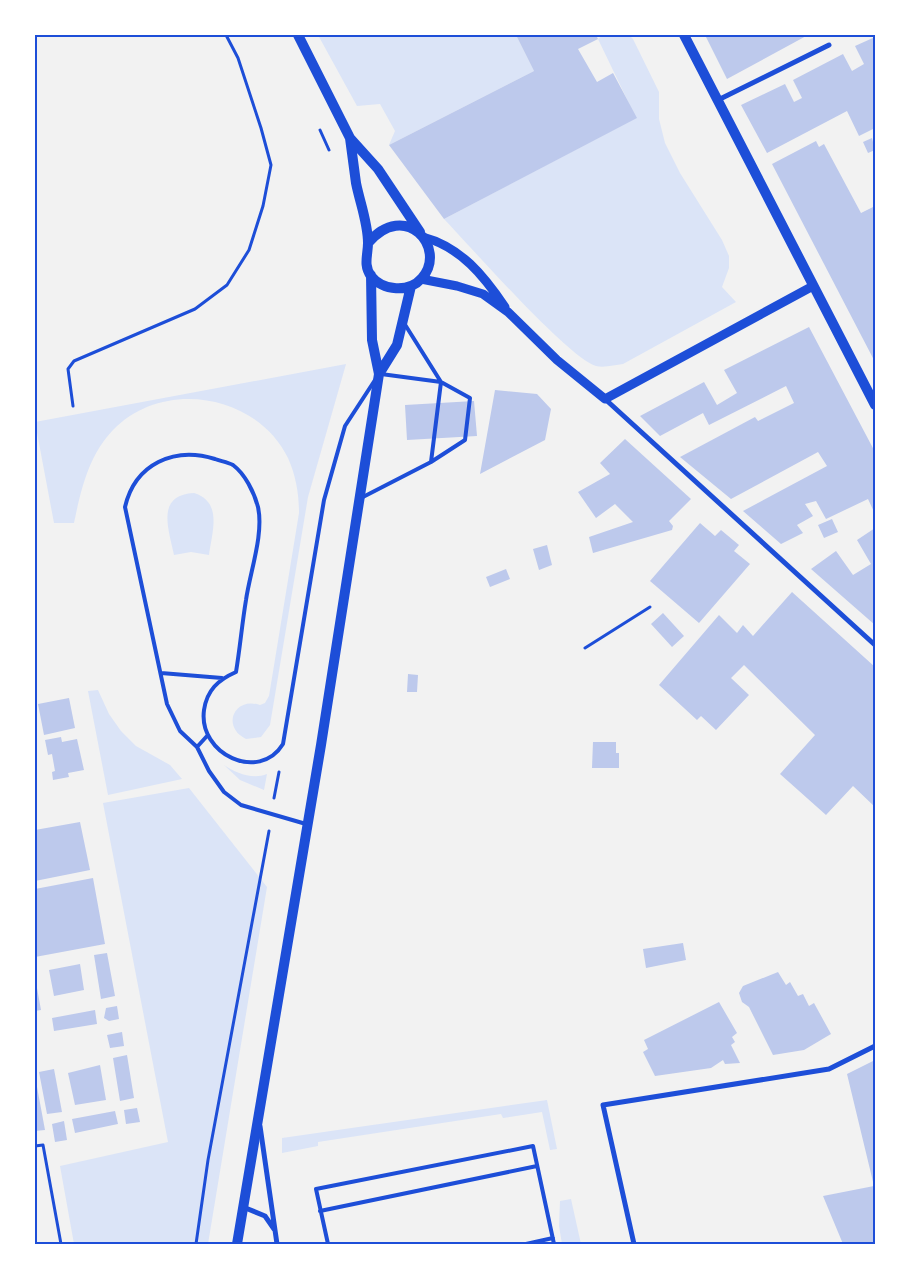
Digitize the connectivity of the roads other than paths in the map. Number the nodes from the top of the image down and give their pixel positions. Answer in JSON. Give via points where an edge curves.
{"nodes":[{"id":1,"x":298,"y":35,"type":"edge"},
{"id":2,"x":684,"y":35,"type":"edge"},
{"id":3,"x":828,"y":45,"type":"dead end"},
{"id":4,"x":718,"y":100,"type":"junction"},
{"id":5,"x":350,"y":138,"type":"junction"},
{"id":6,"x":423,"y":237,"type":"junction"},
{"id":7,"x":368,"y":244,"type":"junction"},
{"id":8,"x":371,"y":276,"type":"junction"},
{"id":9,"x":421,"y":278,"type":"junction"},
{"id":10,"x":411,"y":286,"type":"junction"},
{"id":11,"x":813,"y":286,"type":"junction"},
{"id":12,"x":508,"y":312,"type":"junction"},
{"id":13,"x":403,"y":321,"type":"junction"},
{"id":14,"x":379,"y":374,"type":"junction"},
{"id":15,"x":441,"y":382,"type":"junction"},
{"id":16,"x":605,"y":398,"type":"junction"},
{"id":17,"x":875,"y":405,"type":"edge"},
{"id":18,"x":432,"y":462,"type":"junction"},
{"id":19,"x":358,"y":500,"type":"junction"},
{"id":20,"x":875,"y":644,"type":"edge"},
{"id":21,"x":161,"y":672,"type":"junction"},
{"id":22,"x":222,"y":678,"type":"junction"},
{"id":23,"x":207,"y":736,"type":"junction"},
{"id":24,"x":197,"y":747,"type":"junction"},
{"id":25,"x":306,"y":824,"type":"junction"},
{"id":26,"x":875,"y":1046,"type":"edge"},
{"id":27,"x":259,"y":1115,"type":"junction"},
{"id":28,"x":537,"y":1166,"type":"junction"},
{"id":29,"x":243,"y":1207,"type":"junction"},
{"id":30,"x":320,"y":1212,"type":"junction"},
{"id":31,"x":275,"y":1232,"type":"junction"},
{"id":32,"x":553,"y":1238,"type":"junction"},
{"id":33,"x":238,"y":1244,"type":"edge"},
{"id":34,"x":277,"y":1244,"type":"edge"},
{"id":35,"x":328,"y":1244,"type":"edge"},
{"id":36,"x":526,"y":1244,"type":"edge"},
{"id":37,"x":554,"y":1244,"type":"edge"},
{"id":38,"x":634,"y":1244,"type":"edge"}],
"edges":[{"from":1,"to":5,"type":"main road"},
{"from":2,"to":4,"type":"main road"},
{"from":3,"to":4,"type":"street"},
{"from":4,"to":11,"type":"main road"},
{"from":5,"to":6,"type":"main road","via":[[378,169]]},
{"from":5,"to":7,"type":"main road"},
{"from":6,"to":7,"type":"main road","via":[[410,227],[394,225],[378,231]]},
{"from":6,"to":9,"type":"main road","via":[[429,251],[429,266]]},
{"from":6,"to":12,"type":"street","via":[[440,241],[473,266]]},
{"from":7,"to":8,"type":"main road","via":[[365,260]]},
{"from":8,"to":10,"type":"main road","via":[[382,285],[396,289]]},
{"from":8,"to":14,"type":"main road","via":[[372,340]]},
{"from":9,"to":10,"type":"main road"},
{"from":9,"to":12,"type":"street","via":[[483,294]]},
{"from":10,"to":13,"type":"main road"},
{"from":11,"to":16,"type":"street"},
{"from":11,"to":17,"type":"main road"},
{"from":12,"to":16,"type":"street","via":[[557,360]]},
{"from":13,"to":14,"type":"main road","via":[[397,345]]},
{"from":13,"to":15,"type":"lane"},
{"from":14,"to":15,"type":"lane"},
{"from":14,"to":19,"type":"main road"},
{"from":14,"to":23,"type":"lane","via":[[345,426],[324,500],[283,744],[268,758],[242,762],[214,747]]},
{"from":15,"to":18,"type":"lane"},
{"from":15,"to":18,"type":"lane","via":[[470,398],[465,440]]},
{"from":16,"to":20,"type":"street"},
{"from":18,"to":19,"type":"lane"},
{"from":19,"to":25,"type":"main road"},
{"from":21,"to":22,"type":"lane"},
{"from":21,"to":22,"type":"lane","via":[[125,507],[128,493],[146,470],[167,456],[200,454],[233,465],[250,486],[260,525],[236,672]]},
{"from":21,"to":24,"type":"lane","via":[[167,704],[180,731]]},
{"from":22,"to":23,"type":"lane","via":[[206,698],[203,721]]},
{"from":23,"to":24,"type":"lane"},
{"from":24,"to":25,"type":"lane","via":[[224,792],[241,805]]},
{"from":25,"to":27,"type":"main road"},
{"from":26,"to":38,"type":"street","via":[[829,1069],[603,1105]]},
{"from":27,"to":29,"type":"main road"},
{"from":27,"to":31,"type":"street"},
{"from":28,"to":30,"type":"lane"},
{"from":28,"to":30,"type":"lane","via":[[533,1146],[316,1189]]},
{"from":28,"to":32,"type":"lane"},
{"from":29,"to":31,"type":"street","via":[[265,1216]]},
{"from":29,"to":33,"type":"main road"},
{"from":30,"to":35,"type":"lane"},
{"from":31,"to":34,"type":"street"},
{"from":32,"to":36,"type":"lane"},
{"from":32,"to":37,"type":"lane"}]}
